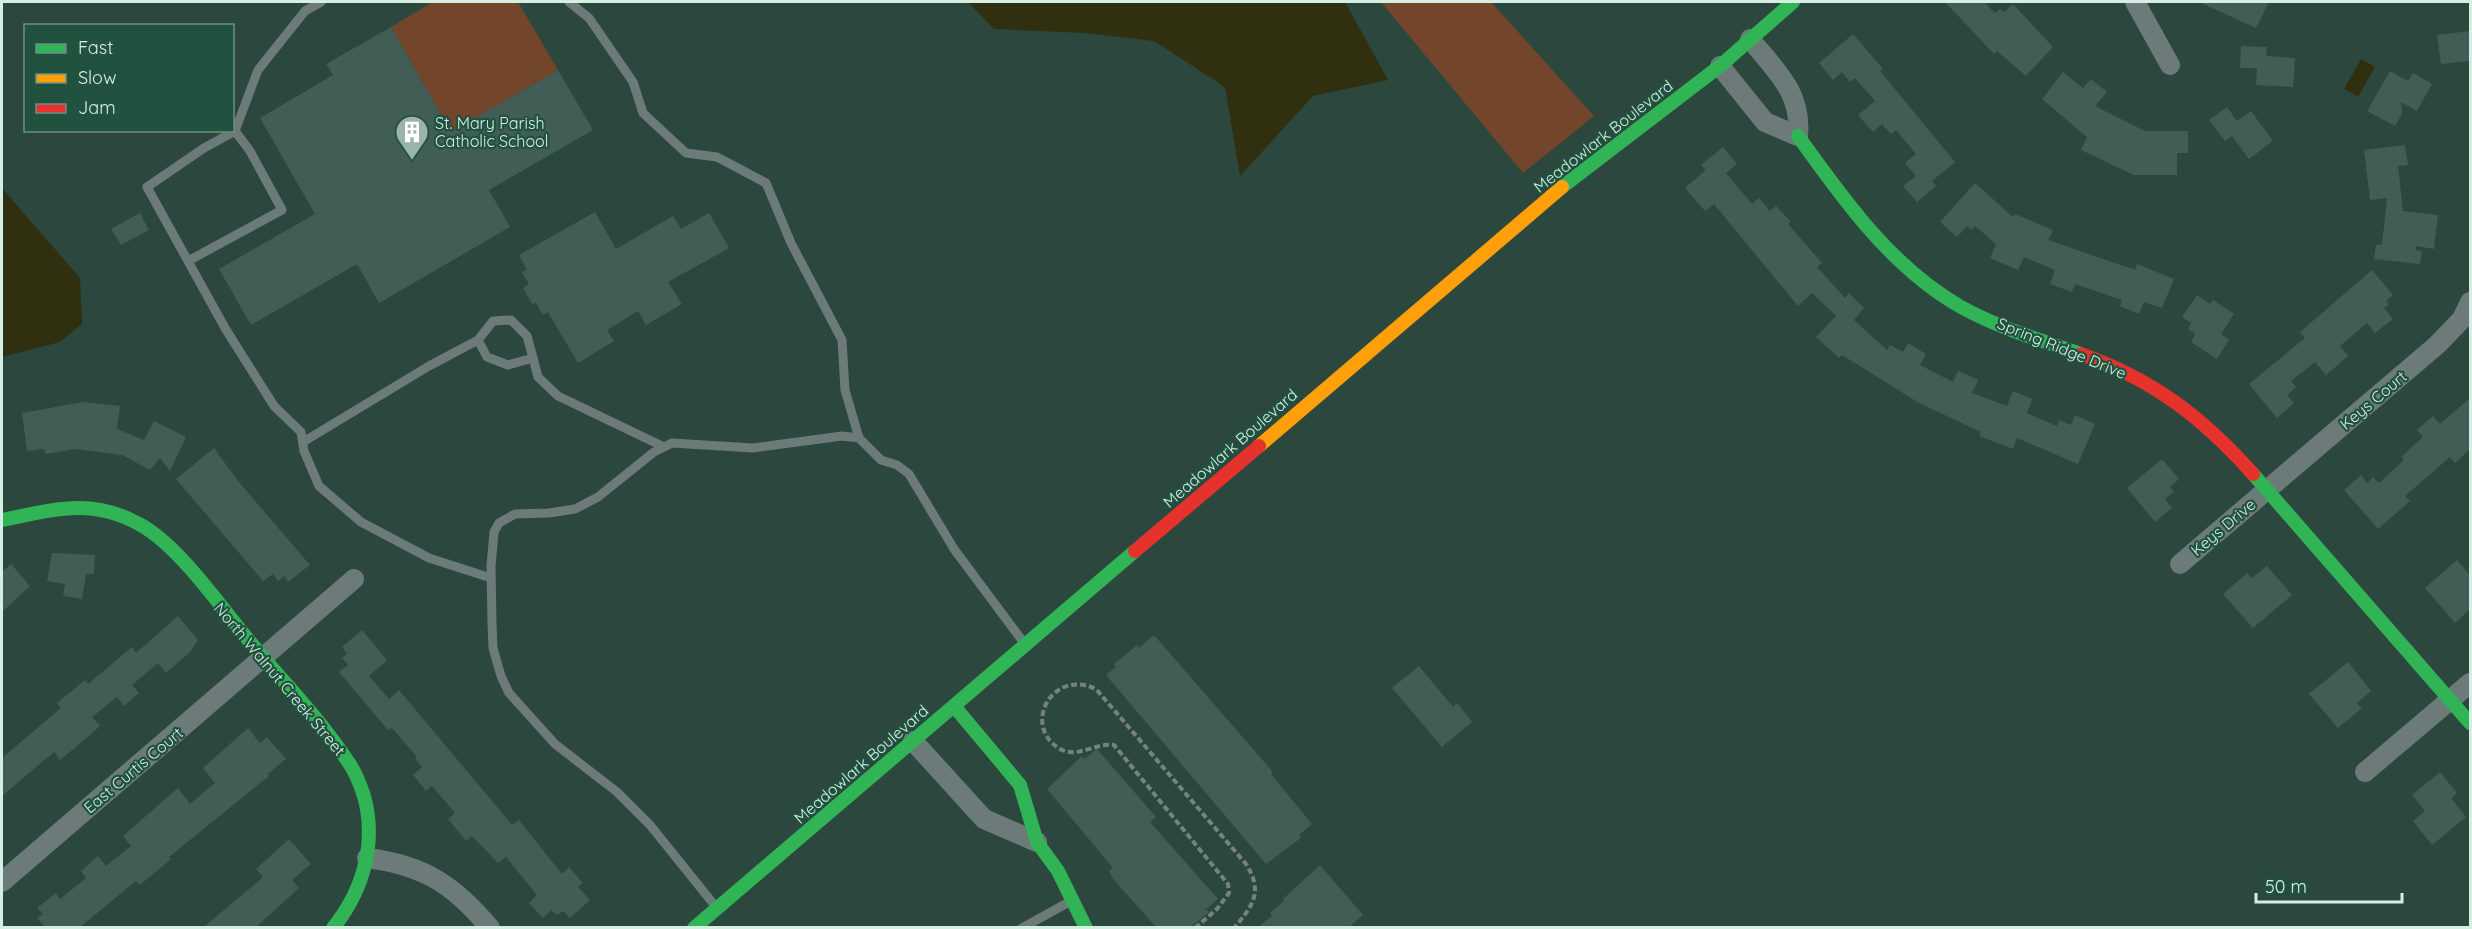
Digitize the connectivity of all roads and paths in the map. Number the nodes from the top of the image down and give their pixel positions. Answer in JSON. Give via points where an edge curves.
{"nodes":[{"id":1,"x":321,"y":2,"type":"edge"},
{"id":2,"x":569,"y":2,"type":"edge"},
{"id":3,"x":1793,"y":2,"type":"edge"},
{"id":4,"x":2135,"y":2,"type":"edge"},
{"id":5,"x":1750,"y":39,"type":"junction"},
{"id":6,"x":2170,"y":64,"type":"dead end"},
{"id":7,"x":1720,"y":66,"type":"junction"},
{"id":8,"x":235,"y":131,"type":"joint"},
{"id":9,"x":233,"y":132,"type":"edge"},
{"id":10,"x":1798,"y":136,"type":"junction"},
{"id":11,"x":188,"y":261,"type":"junction"},
{"id":12,"x":2470,"y":302,"type":"edge"},
{"id":13,"x":478,"y":340,"type":"junction"},
{"id":14,"x":532,"y":358,"type":"junction"},
{"id":15,"x":859,"y":438,"type":"junction"},
{"id":16,"x":303,"y":442,"type":"junction"},
{"id":17,"x":662,"y":446,"type":"junction"},
{"id":18,"x":2266,"y":490,"type":"junction"},
{"id":19,"x":2,"y":520,"type":"edge"},
{"id":20,"x":2180,"y":564,"type":"dead end"},
{"id":21,"x":491,"y":578,"type":"junction"},
{"id":22,"x":354,"y":579,"type":"dead end"},
{"id":23,"x":1025,"y":645,"type":"junction"},
{"id":24,"x":264,"y":658,"type":"junction"},
{"id":25,"x":2470,"y":682,"type":"edge"},
{"id":26,"x":2450,"y":700,"type":"junction"},
{"id":27,"x":954,"y":706,"type":"junction"},
{"id":28,"x":2470,"y":723,"type":"edge"},
{"id":29,"x":913,"y":741,"type":"junction"},
{"id":30,"x":2365,"y":772,"type":"dead end"},
{"id":31,"x":1037,"y":842,"type":"junction"},
{"id":32,"x":367,"y":858,"type":"junction"},
{"id":33,"x":2,"y":882,"type":"edge"},
{"id":34,"x":1073,"y":900,"type":"junction"},
{"id":35,"x":717,"y":908,"type":"junction"},
{"id":36,"x":333,"y":927,"type":"edge"},
{"id":37,"x":490,"y":927,"type":"edge"},
{"id":38,"x":694,"y":927,"type":"edge"},
{"id":39,"x":1022,"y":927,"type":"edge"},
{"id":40,"x":1086,"y":927,"type":"edge"},
{"id":41,"x":1195,"y":927,"type":"edge"},
{"id":42,"x":1234,"y":927,"type":"edge"}],
"edges":[{"from":1,"to":8,"type":"lane","via":[[305,11],[258,69]]},
{"from":2,"to":15,"type":"lane","via":[[589,18],[633,82],[643,112],[686,153],[717,157],[766,183],[790,243],[842,340],[845,390]]},
{"from":3,"to":5,"type":"street","name":"Meadowlark Boulevard"},
{"from":4,"to":6,"type":"street"},
{"from":5,"to":7,"type":"street","name":"Meadowlark Boulevard"},
{"from":5,"to":10,"type":"street","via":[[1795,96],[1800,117]]},
{"from":7,"to":10,"type":"street","via":[[1765,122]]},
{"from":7,"to":23,"type":"street","name":"Meadowlark Boulevard","via":[[1558,190]]},
{"from":8,"to":11,"type":"lane","via":[[282,210]]},
{"from":9,"to":11,"type":"lane","via":[[147,187]]},
{"from":10,"to":18,"type":"street","name":"Spring Ridge Drive","via":[[1862,221],[1924,283],[1980,316],[2110,365],[2149,385],[2218,435]]},
{"from":11,"to":16,"type":"lane","via":[[274,406],[301,432]]},
{"from":12,"to":18,"type":"street","name":"Keys Court","via":[[2462,319],[2437,345]]},
{"from":13,"to":14,"type":"lane","via":[[487,357],[507,365]]},
{"from":13,"to":14,"type":"lane","via":[[493,321],[511,320],[526,336]]},
{"from":13,"to":16,"type":"lane"},
{"from":14,"to":17,"type":"lane","via":[[538,377],[558,396]]},
{"from":15,"to":17,"type":"lane","via":[[842,436],[753,448],[691,443]]},
{"from":15,"to":23,"type":"lane","via":[[881,460],[909,474],[954,549]]},
{"from":16,"to":21,"type":"lane","via":[[319,486],[361,522],[429,558]]},
{"from":17,"to":21,"type":"lane","via":[[598,497],[575,508],[504,518],[494,532]]},
{"from":18,"to":20,"type":"street","name":"Keys Drive"},
{"from":18,"to":26,"type":"street","name":"Spring Ridge Drive"},
{"from":19,"to":24,"type":"street","name":"North Walnut Creek Street","via":[[70,506],[108,511],[140,524],[175,553]]},
{"from":21,"to":35,"type":"lane","via":[[494,648],[509,693],[555,744],[617,792],[650,825]]},
{"from":22,"to":24,"type":"street","name":"East Curtis Court"},
{"from":23,"to":27,"type":"street","name":"Meadowlark Boulevard"},
{"from":24,"to":32,"type":"street","name":"North Walnut Creek Street","via":[[358,777],[367,804]]},
{"from":24,"to":33,"type":"street","name":"East Curtis Court"},
{"from":25,"to":26,"type":"street"},
{"from":26,"to":28,"type":"street","name":"Spring Ridge Drive"},
{"from":26,"to":30,"type":"street"},
{"from":27,"to":29,"type":"street","name":"Meadowlark Boulevard"},
{"from":27,"to":31,"type":"street","via":[[1020,785]]},
{"from":29,"to":31,"type":"street","via":[[984,819]]},
{"from":29,"to":35,"type":"street","name":"Meadowlark Boulevard"},
{"from":31,"to":34,"type":"street"},
{"from":32,"to":36,"type":"street","name":"North Walnut Creek Street","via":[[354,897]]},
{"from":32,"to":37,"type":"street","via":[[414,868],[440,881],[466,899]]},
{"from":34,"to":39,"type":"lane"},
{"from":34,"to":40,"type":"street"},
{"from":35,"to":38,"type":"street","name":"Meadowlark Boulevard"},
{"from":41,"to":42,"type":"path","via":[[1217,909],[1229,893],[1228,884],[1114,745],[1077,753],[1060,750],[1045,734],[1042,713],[1046,700],[1056,691],[1084,683],[1096,689],[1246,864],[1255,879],[1252,907]]}]}
